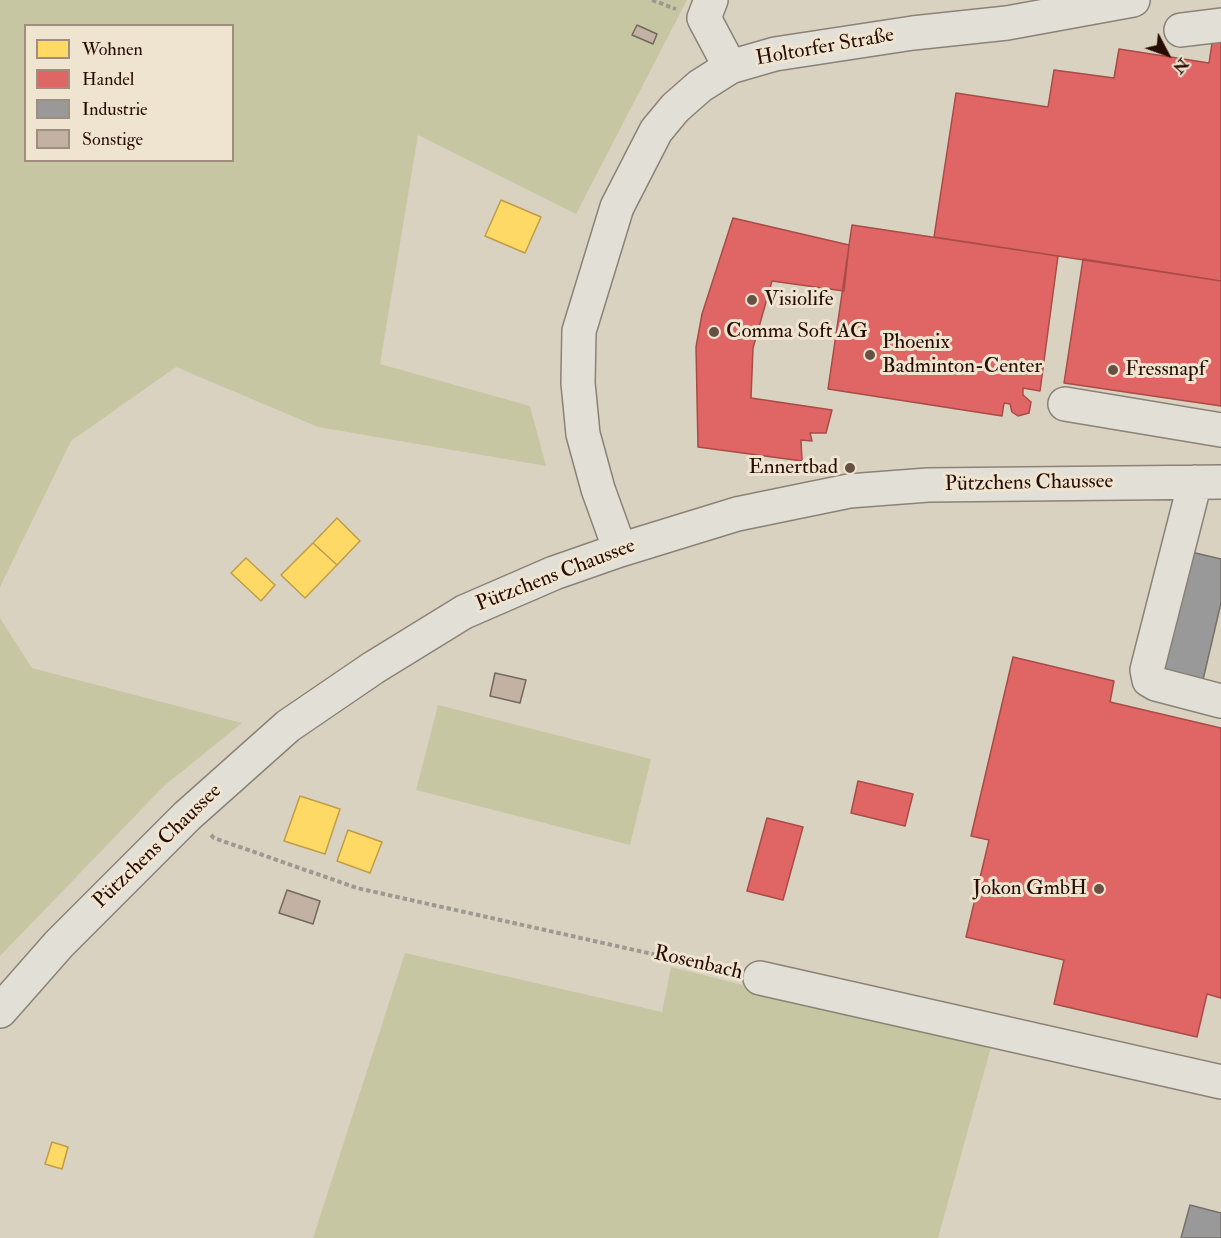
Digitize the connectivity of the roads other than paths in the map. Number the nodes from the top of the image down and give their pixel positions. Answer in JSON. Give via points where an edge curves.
{"nodes":[{"id":1,"x":711,"y":0,"type":"edge"},
{"id":2,"x":1133,"y":0,"type":"edge"},
{"id":3,"x":1221,"y":26,"type":"edge"},
{"id":4,"x":1181,"y":30,"type":"dead end"},
{"id":5,"x":730,"y":67,"type":"junction"},
{"id":6,"x":1065,"y":404,"type":"dead end"},
{"id":7,"x":1221,"y":430,"type":"edge"},
{"id":8,"x":1208,"y":482,"type":"edge"},
{"id":9,"x":620,"y":550,"type":"junction"},
{"id":10,"x":1221,"y":701,"type":"edge"},
{"id":11,"x":760,"y":978,"type":"road end"},
{"id":12,"x":0,"y":1011,"type":"edge"},
{"id":13,"x":1221,"y":1082,"type":"edge"}],
"edges":[{"from":1,"to":5,"type":"street","via":[[704,18]]},
{"from":2,"to":5,"type":"street","name":"Holtorfer Straße","via":[[775,54]]},
{"from":3,"to":4,"type":"street"},
{"from":5,"to":9,"type":"street","name":"Holtorfer Straße","via":[[700,86],[656,131],[617,207],[579,331],[578,383],[583,434]]},
{"from":6,"to":7,"type":"street"},
{"from":8,"to":9,"type":"street","name":"Pützchens Chaussee","via":[[928,485],[849,491],[737,514]]},
{"from":8,"to":10,"type":"street","via":[[1147,670],[1149,680],[1156,684]]},
{"from":9,"to":12,"type":"street","name":"Pützchens Chaussee","via":[[554,573],[464,612],[288,726],[187,816],[59,944]]},
{"from":11,"to":13,"type":"street","name":"Rosenbach"}]}
